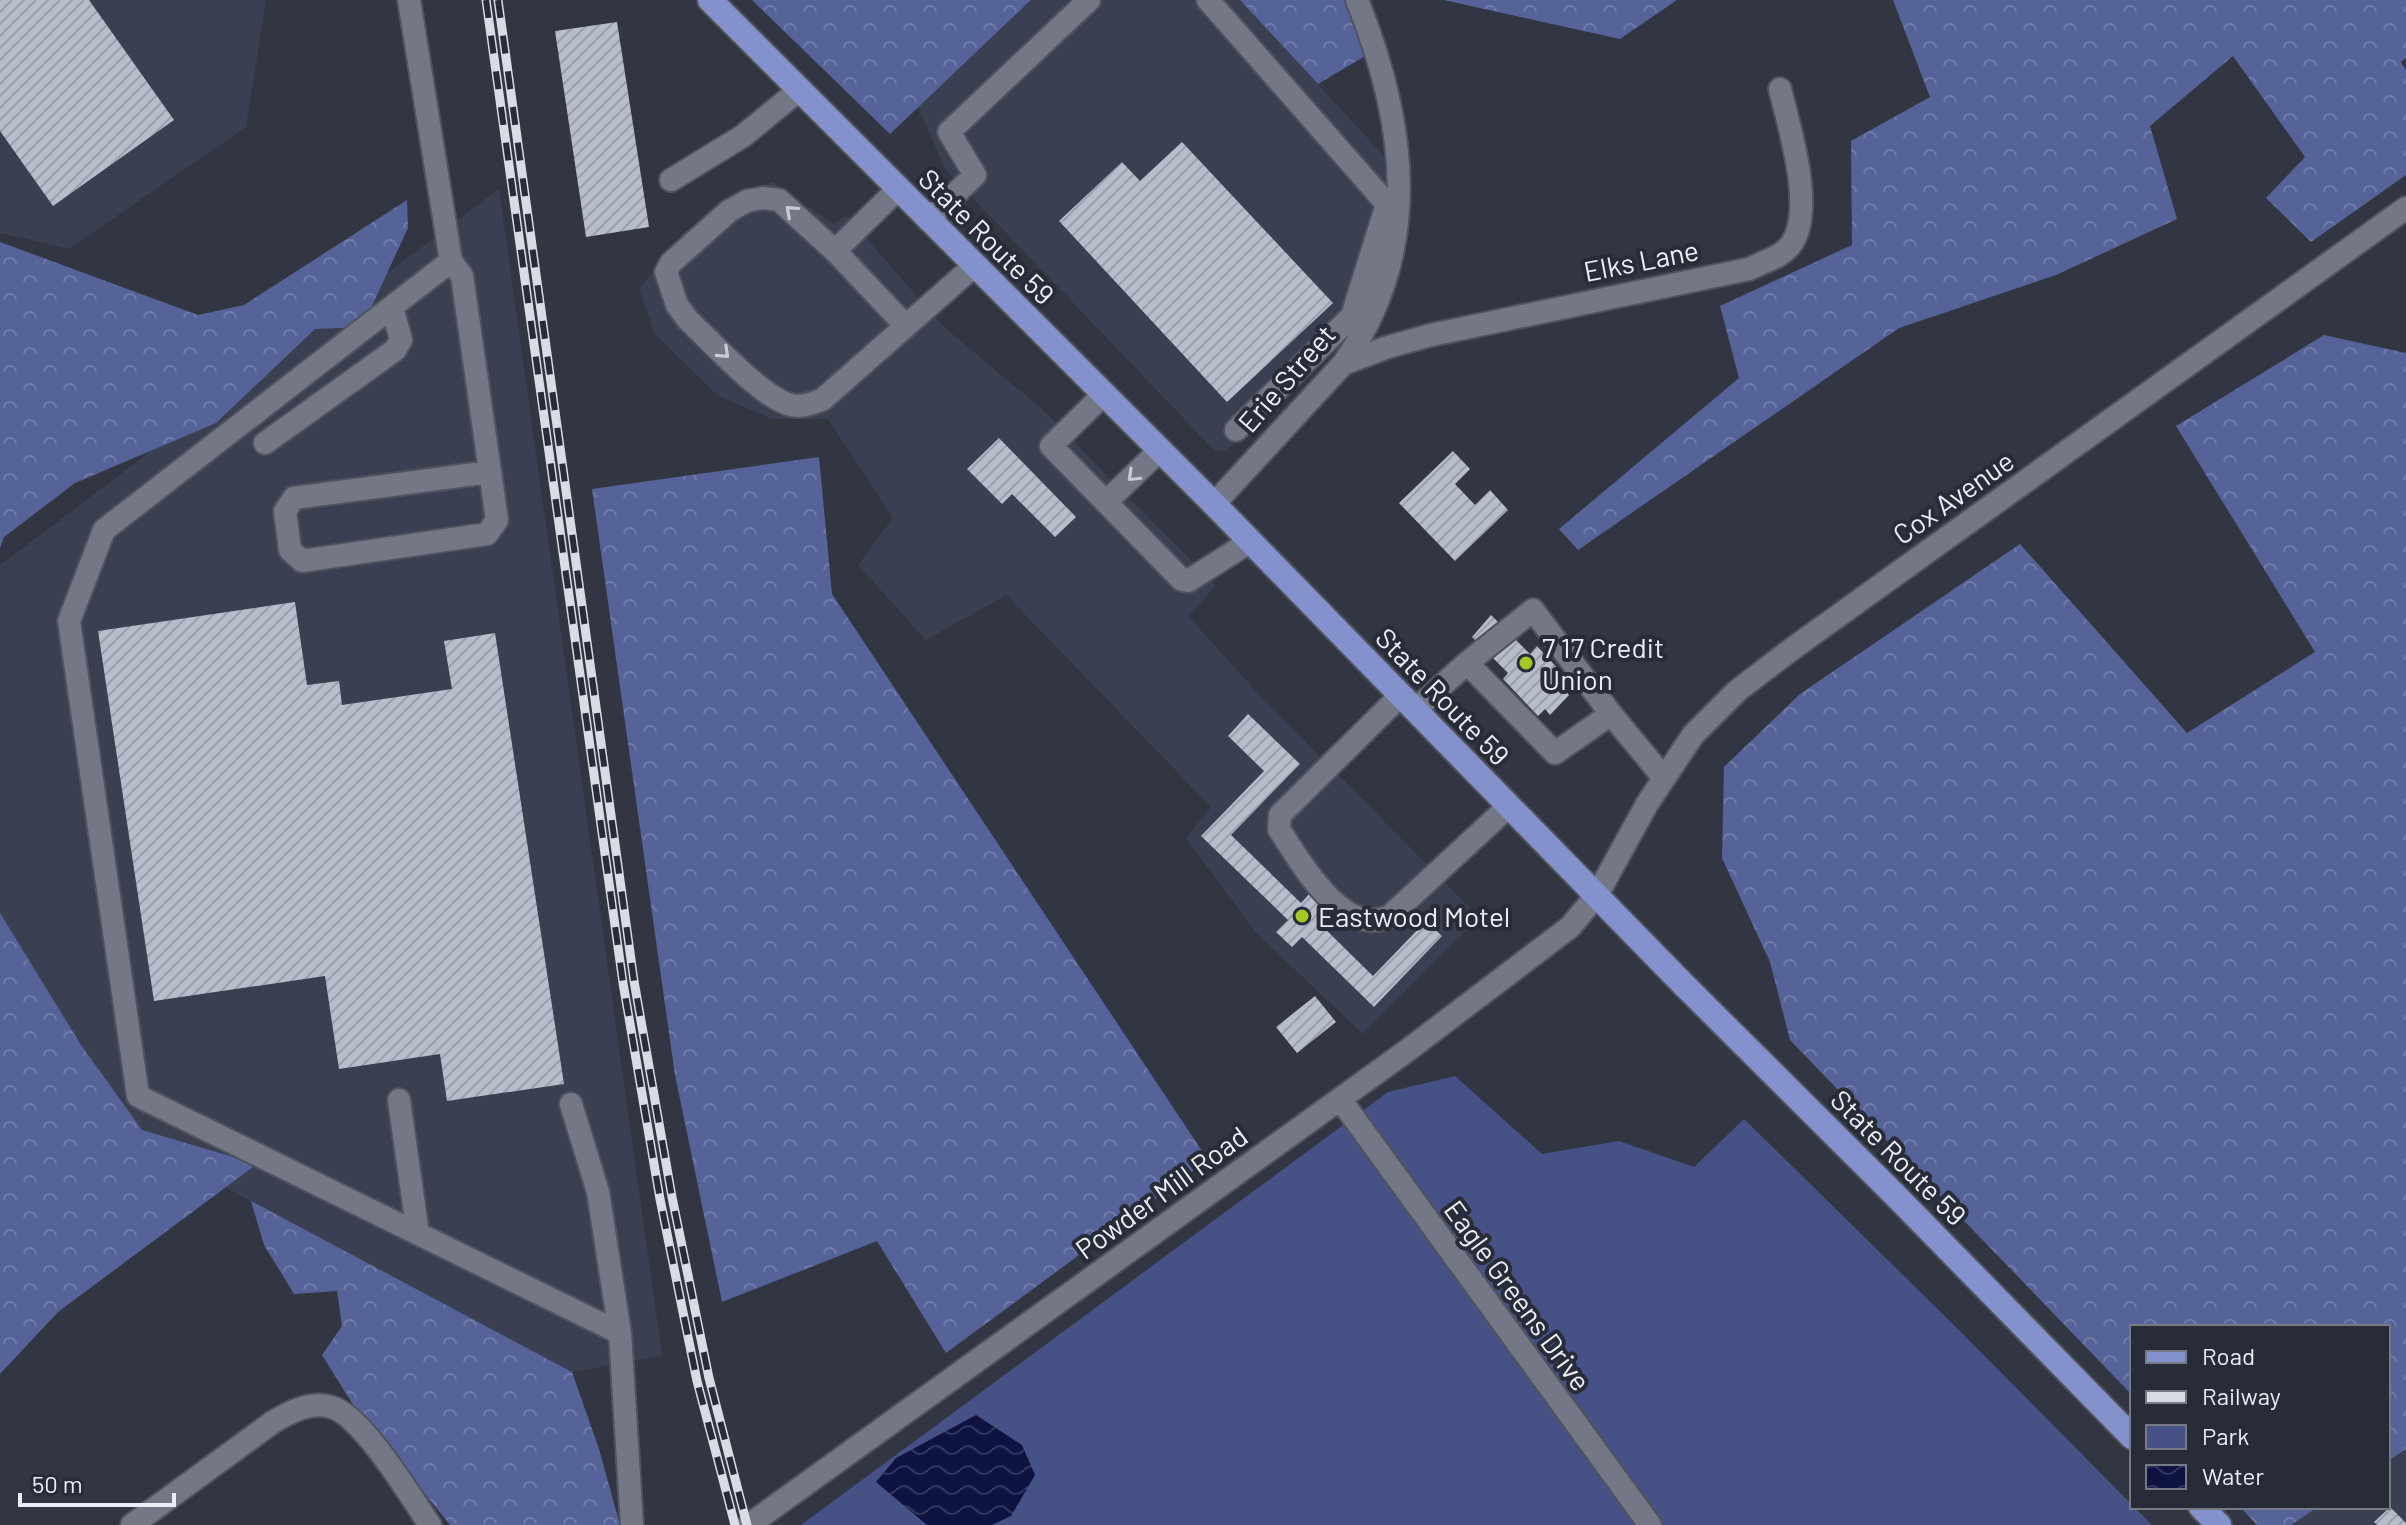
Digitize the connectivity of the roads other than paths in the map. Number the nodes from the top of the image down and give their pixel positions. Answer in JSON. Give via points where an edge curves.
{"nodes":[{"id":1,"x":409,"y":0,"type":"edge"},
{"id":2,"x":710,"y":0,"type":"edge"},
{"id":3,"x":1089,"y":0,"type":"edge"},
{"id":4,"x":1208,"y":0,"type":"edge"},
{"id":5,"x":1357,"y":0,"type":"edge"},
{"id":6,"x":1780,"y":89,"type":"dead end"},
{"id":7,"x":799,"y":90,"type":"junction"},
{"id":8,"x":671,"y":180,"type":"dead end"},
{"id":9,"x":898,"y":189,"type":"junction"},
{"id":10,"x":1393,"y":204,"type":"junction"},
{"id":11,"x":2406,"y":208,"type":"edge"},
{"id":12,"x":928,"y":220,"type":"junction"},
{"id":13,"x":835,"y":251,"type":"junction"},
{"id":14,"x":451,"y":261,"type":"junction"},
{"id":15,"x":974,"y":266,"type":"junction"},
{"id":16,"x":392,"y":307,"type":"junction"},
{"id":17,"x":906,"y":326,"type":"junction"},
{"id":18,"x":1343,"y":364,"type":"junction"},
{"id":19,"x":1104,"y":394,"type":"junction"},
{"id":20,"x":1236,"y":430,"type":"dead end"},
{"id":21,"x":265,"y":443,"type":"dead end"},
{"id":22,"x":1160,"y":450,"type":"junction"},
{"id":23,"x":490,"y":472,"type":"junction"},
{"id":24,"x":1106,"y":502,"type":"junction"},
{"id":25,"x":1214,"y":504,"type":"junction"},
{"id":26,"x":1251,"y":541,"type":"junction"},
{"id":27,"x":1467,"y":663,"type":"junction"},
{"id":28,"x":1407,"y":703,"type":"junction"},
{"id":29,"x":1611,"y":714,"type":"junction"},
{"id":30,"x":1664,"y":778,"type":"junction"},
{"id":31,"x":1509,"y":806,"type":"junction"},
{"id":32,"x":1597,"y":895,"type":"junction"},
{"id":33,"x":1340,"y":1099,"type":"junction"},
{"id":34,"x":399,"y":1100,"type":"dead end"},
{"id":35,"x":571,"y":1104,"type":"dead end"},
{"id":36,"x":418,"y":1234,"type":"junction"},
{"id":37,"x":620,"y":1333,"type":"junction"},
{"id":38,"x":2130,"y":1435,"type":"edge"},
{"id":39,"x":2203,"y":1509,"type":"edge"},
{"id":40,"x":132,"y":1525,"type":"edge"},
{"id":41,"x":430,"y":1525,"type":"edge"},
{"id":42,"x":632,"y":1525,"type":"edge"},
{"id":43,"x":749,"y":1525,"type":"edge"},
{"id":44,"x":1650,"y":1525,"type":"edge"},
{"id":45,"x":2219,"y":1525,"type":"edge"}],
"edges":[{"from":1,"to":14,"type":"street"},
{"from":2,"to":7,"type":"main road","name":"State Route 59"},
{"from":3,"to":12,"type":"street","via":[[949,132],[975,175]]},
{"from":4,"to":10,"type":"street"},
{"from":5,"to":10,"type":"street","name":"Erie Street","via":[[1387,85],[1399,163]]},
{"from":6,"to":18,"type":"street","name":"Elks Lane","via":[[1800,176],[1799,225],[1792,244],[1779,256],[1749,269],[1431,335]]},
{"from":7,"to":8,"type":"street","via":[[743,136]]},
{"from":7,"to":9,"type":"main road","name":"State Route 59"},
{"from":9,"to":12,"type":"main road","name":"State Route 59"},
{"from":9,"to":13,"type":"street"},
{"from":10,"to":18,"type":"street","name":"Erie Street","via":[[1387,272],[1374,311]]},
{"from":10,"to":20,"type":"street","via":[[1352,316]]},
{"from":11,"to":30,"type":"street","name":"Cox Avenue","via":[[1781,657],[1693,735]]},
{"from":12,"to":15,"type":"main road","name":"State Route 59"},
{"from":13,"to":17,"type":"street"},
{"from":13,"to":17,"type":"street","one_way":true,"via":[[779,200],[763,198],[729,211],[666,272],[688,320],[771,396],[792,405],[822,400]]},
{"from":14,"to":16,"type":"street"},
{"from":14,"to":23,"type":"street","via":[[462,276]]},
{"from":15,"to":17,"type":"street"},
{"from":15,"to":19,"type":"main road","name":"State Route 59"},
{"from":16,"to":21,"type":"street","via":[[401,340],[395,350]]},
{"from":16,"to":36,"type":"street","via":[[104,530],[69,621],[138,1096]]},
{"from":18,"to":25,"type":"street","name":"Erie Street"},
{"from":19,"to":22,"type":"main road","name":"State Route 59"},
{"from":19,"to":24,"type":"street","via":[[1051,446]]},
{"from":22,"to":24,"type":"street","one_way":true},
{"from":22,"to":25,"type":"main road","name":"State Route 59"},
{"from":23,"to":23,"type":"street","via":[[497,520],[487,534],[302,561],[290,550],[285,511],[294,498]]},
{"from":24,"to":26,"type":"street","via":[[1182,580]]},
{"from":25,"to":26,"type":"main road","name":"State Route 59"},
{"from":26,"to":28,"type":"main road","name":"State Route 59"},
{"from":27,"to":28,"type":"street"},
{"from":27,"to":29,"type":"street","via":[[1555,753]]},
{"from":27,"to":29,"type":"street","via":[[1533,610]]},
{"from":28,"to":31,"type":"main road","name":"State Route 59"},
{"from":28,"to":31,"type":"street","via":[[1280,815],[1279,829],[1332,901],[1369,922],[1390,916]]},
{"from":29,"to":30,"type":"street"},
{"from":30,"to":32,"type":"street","name":"Cox Avenue"},
{"from":31,"to":32,"type":"main road","name":"State Route 59"},
{"from":32,"to":33,"type":"street","name":"Powder Mill Road","via":[[1570,927]]},
{"from":32,"to":38,"type":"main road","name":"State Route 59"},
{"from":33,"to":43,"type":"street","name":"Powder Mill Road"},
{"from":33,"to":44,"type":"street","name":"Eagle Greens Drive"},
{"from":34,"to":36,"type":"street"},
{"from":35,"to":37,"type":"street","via":[[598,1192]]},
{"from":36,"to":37,"type":"street"},
{"from":37,"to":42,"type":"street"},
{"from":39,"to":45,"type":"main road"},
{"from":40,"to":41,"type":"street","via":[[273,1422],[297,1409],[322,1406],[340,1410],[356,1424]]}]}
